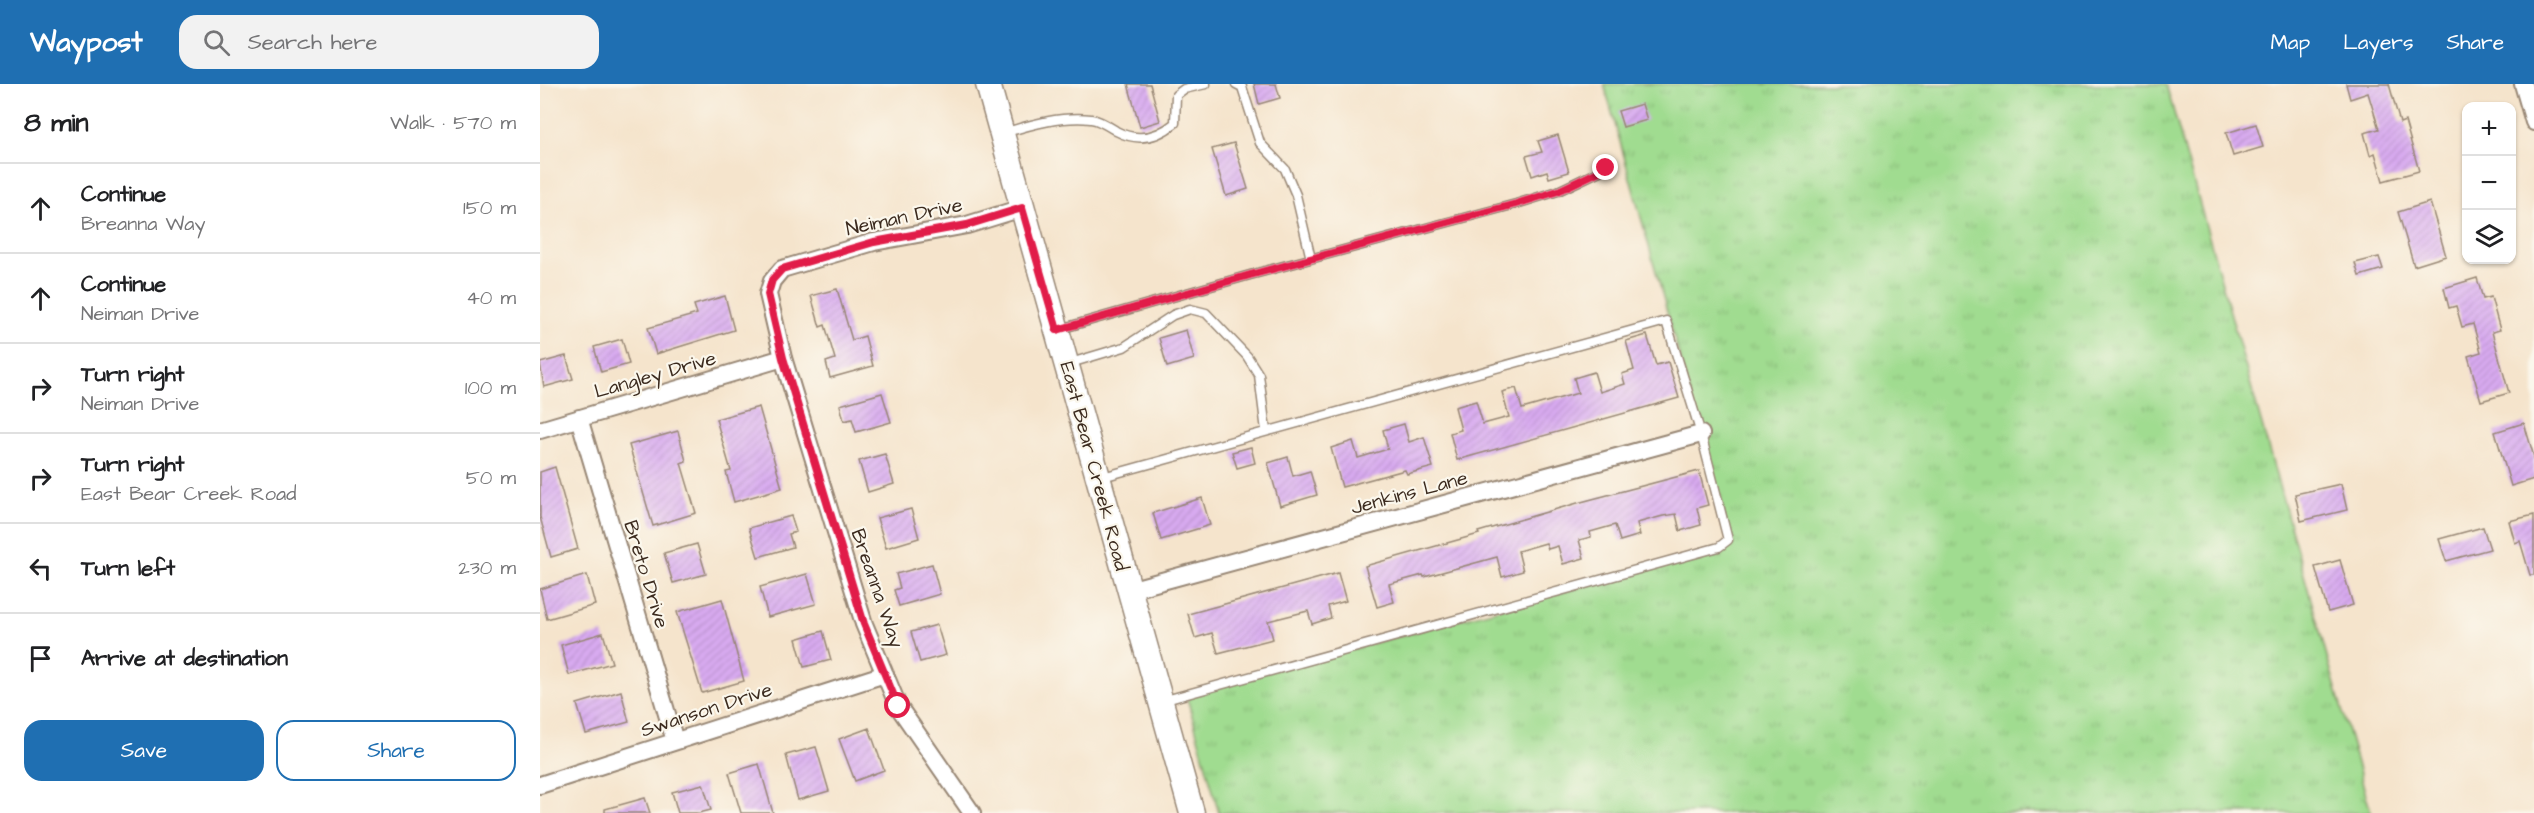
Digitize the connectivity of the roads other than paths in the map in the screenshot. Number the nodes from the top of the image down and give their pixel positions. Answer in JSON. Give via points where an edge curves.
{"nodes":[{"id":1,"x":988,"y":84,"type":"edge"},
{"id":2,"x":1206,"y":84,"type":"edge"},
{"id":3,"x":1236,"y":84,"type":"edge"},
{"id":4,"x":2523,"y":84,"type":"edge"},
{"id":5,"x":2534,"y":122,"type":"edge"},
{"id":6,"x":1001,"y":134,"type":"junction"},
{"id":7,"x":1606,"y":168,"type":"dead end"},
{"id":8,"x":1022,"y":208,"type":"junction"},
{"id":9,"x":1311,"y":259,"type":"junction"},
{"id":10,"x":1057,"y":330,"type":"junction"},
{"id":11,"x":783,"y":358,"type":"junction"},
{"id":12,"x":1066,"y":364,"type":"junction"},
{"id":13,"x":579,"y":418,"type":"junction"},
{"id":14,"x":540,"y":430,"type":"edge"},
{"id":15,"x":1266,"y":431,"type":"junction"},
{"id":16,"x":1701,"y":434,"type":"junction"},
{"id":17,"x":1098,"y":478,"type":"junction"},
{"id":18,"x":1129,"y":590,"type":"junction"},
{"id":19,"x":885,"y":674,"type":"junction"},
{"id":20,"x":1160,"y":702,"type":"junction"},
{"id":21,"x":675,"y":741,"type":"junction"},
{"id":22,"x":540,"y":785,"type":"edge"},
{"id":23,"x":972,"y":813,"type":"edge"},
{"id":24,"x":1192,"y":813,"type":"edge"}],
"edges":[{"from":1,"to":6,"type":"main road","name":"East Bear Creek Road"},
{"from":2,"to":6,"type":"lane","via":[[1176,95],[1175,123],[1150,137],[1131,138],[1088,119],[1055,119]]},
{"from":3,"to":9,"type":"lane","via":[[1242,87],[1260,144],[1285,169],[1296,195]]},
{"from":4,"to":5,"type":"street"},
{"from":6,"to":8,"type":"main road","name":"East Bear Creek Road"},
{"from":7,"to":9,"type":"lane","via":[[1558,191],[1516,204]]},
{"from":8,"to":10,"type":"main road","name":"East Bear Creek Road"},
{"from":8,"to":11,"type":"street","name":"Neiman Drive","via":[[967,225],[874,242],[782,269],[772,280],[768,294]]},
{"from":9,"to":10,"type":"lane"},
{"from":10,"to":12,"type":"main road","name":"East Bear Creek Road"},
{"from":11,"to":13,"type":"street","name":"Langley Drive"},
{"from":11,"to":19,"type":"street","name":"Breanna Way","via":[[864,624]]},
{"from":12,"to":15,"type":"lane","via":[[1124,347],[1173,315],[1191,309],[1206,313],[1247,356],[1259,375]]},
{"from":12,"to":17,"type":"main road","name":"East Bear Creek Road"},
{"from":13,"to":14,"type":"street","name":"Langley Drive"},
{"from":13,"to":21,"type":"street","name":"Breto Drive"},
{"from":15,"to":16,"type":"lane","via":[[1666,321]]},
{"from":15,"to":17,"type":"lane"},
{"from":16,"to":18,"type":"street","name":"Jenkins Lane"},
{"from":16,"to":20,"type":"lane","via":[[1728,540],[1719,548]]},
{"from":17,"to":18,"type":"main road","name":"East Bear Creek Road"},
{"from":18,"to":20,"type":"main road","name":"East Bear Creek Road"},
{"from":19,"to":21,"type":"street","name":"Swanson Drive"},
{"from":19,"to":23,"type":"street","name":"Breanna Way","via":[[898,706]]},
{"from":20,"to":24,"type":"main road","name":"East Bear Creek Road"},
{"from":21,"to":22,"type":"street","name":"Swanson Drive"}]}
